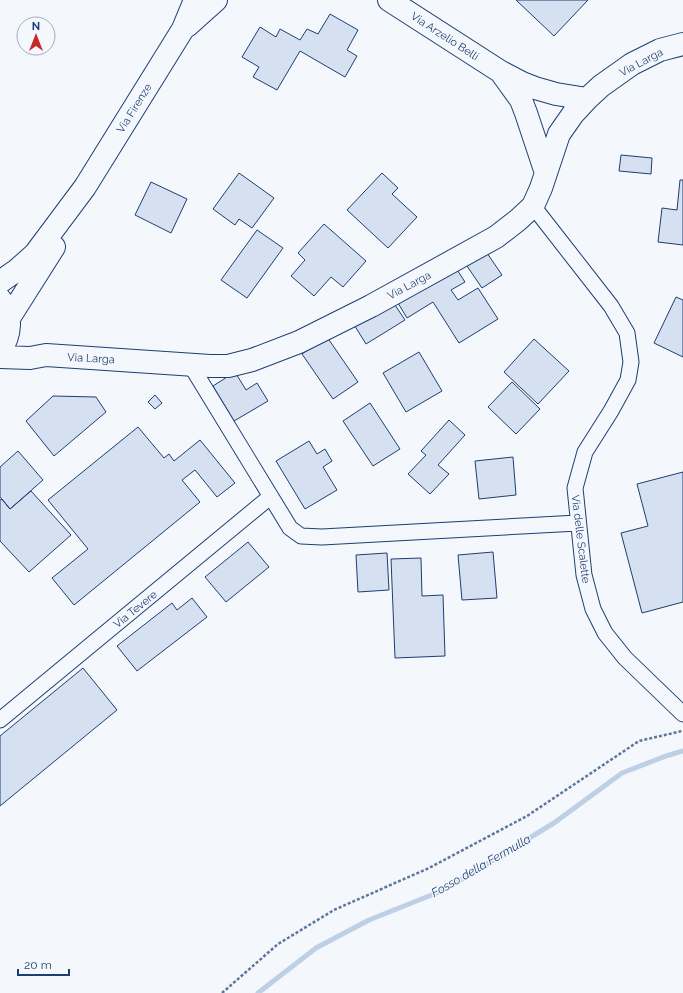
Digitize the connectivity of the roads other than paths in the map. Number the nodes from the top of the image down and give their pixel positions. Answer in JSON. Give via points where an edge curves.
{"nodes":[{"id":1,"x":195,"y":0,"type":"edge"},
{"id":2,"x":216,"y":0,"type":"edge"},
{"id":3,"x":389,"y":0,"type":"edge"},
{"id":4,"x":184,"y":29,"type":"junction"},
{"id":5,"x":683,"y":44,"type":"edge"},
{"id":6,"x":501,"y":72,"type":"junction"},
{"id":7,"x":587,"y":99,"type":"junction"},
{"id":8,"x":546,"y":173,"type":"junction"},
{"id":9,"x":85,"y":187,"type":"junction"},
{"id":10,"x":533,"y":206,"type":"junction"},
{"id":11,"x":0,"y":282,"type":"edge"},
{"id":12,"x":4,"y":326,"type":"edge"},
{"id":13,"x":46,"y":355,"type":"junction"},
{"id":14,"x":0,"y":357,"type":"edge"},
{"id":15,"x":190,"y":364,"type":"junction"},
{"id":16,"x":270,"y":497,"type":"junction"},
{"id":17,"x":578,"y":523,"type":"junction"},
{"id":18,"x":683,"y":714,"type":"edge"},
{"id":19,"x":0,"y":720,"type":"edge"}],
"edges":[{"from":1,"to":4,"type":"street","name":"Via Firenze"},
{"from":2,"to":4,"type":"street","name":"Via Firenze"},
{"from":3,"to":6,"type":"street","name":"Via Arzelio Belli"},
{"from":4,"to":9,"type":"street","name":"Via Firenze"},
{"from":5,"to":7,"type":"street","name":"Via Larga","via":[[660,50],[632,64]]},
{"from":6,"to":7,"type":"street","via":[[535,88]]},
{"from":6,"to":8,"type":"street","via":[[521,100]]},
{"from":7,"to":8,"type":"street","name":"Via Larga","via":[[559,134]]},
{"from":8,"to":10,"type":"street","name":"Via Larga"},
{"from":9,"to":11,"type":"street","name":"Via Firenze","via":[[34,254]]},
{"from":9,"to":12,"type":"street","name":"Via Firenze","via":[[71,220]]},
{"from":10,"to":15,"type":"street","name":"Via Larga","via":[[496,237],[371,306],[299,342],[238,364]]},
{"from":10,"to":17,"type":"street","name":"Via delle Scalette","via":[[611,306],[627,333],[629,347],[631,362],[628,380],[585,452],[575,488]]},
{"from":12,"to":13,"type":"street","name":"Via Larga"},
{"from":13,"to":14,"type":"street","name":"Via Larga","via":[[30,358]]},
{"from":13,"to":15,"type":"street","name":"Via Larga"},
{"from":15,"to":16,"type":"street"},
{"from":16,"to":17,"type":"street","via":[[290,528],[301,536]]},
{"from":16,"to":19,"type":"street","name":"Via Tevere"},
{"from":17,"to":18,"type":"street","name":"Via delle Scalette","via":[[584,575],[593,609],[605,633],[625,658]]}]}
